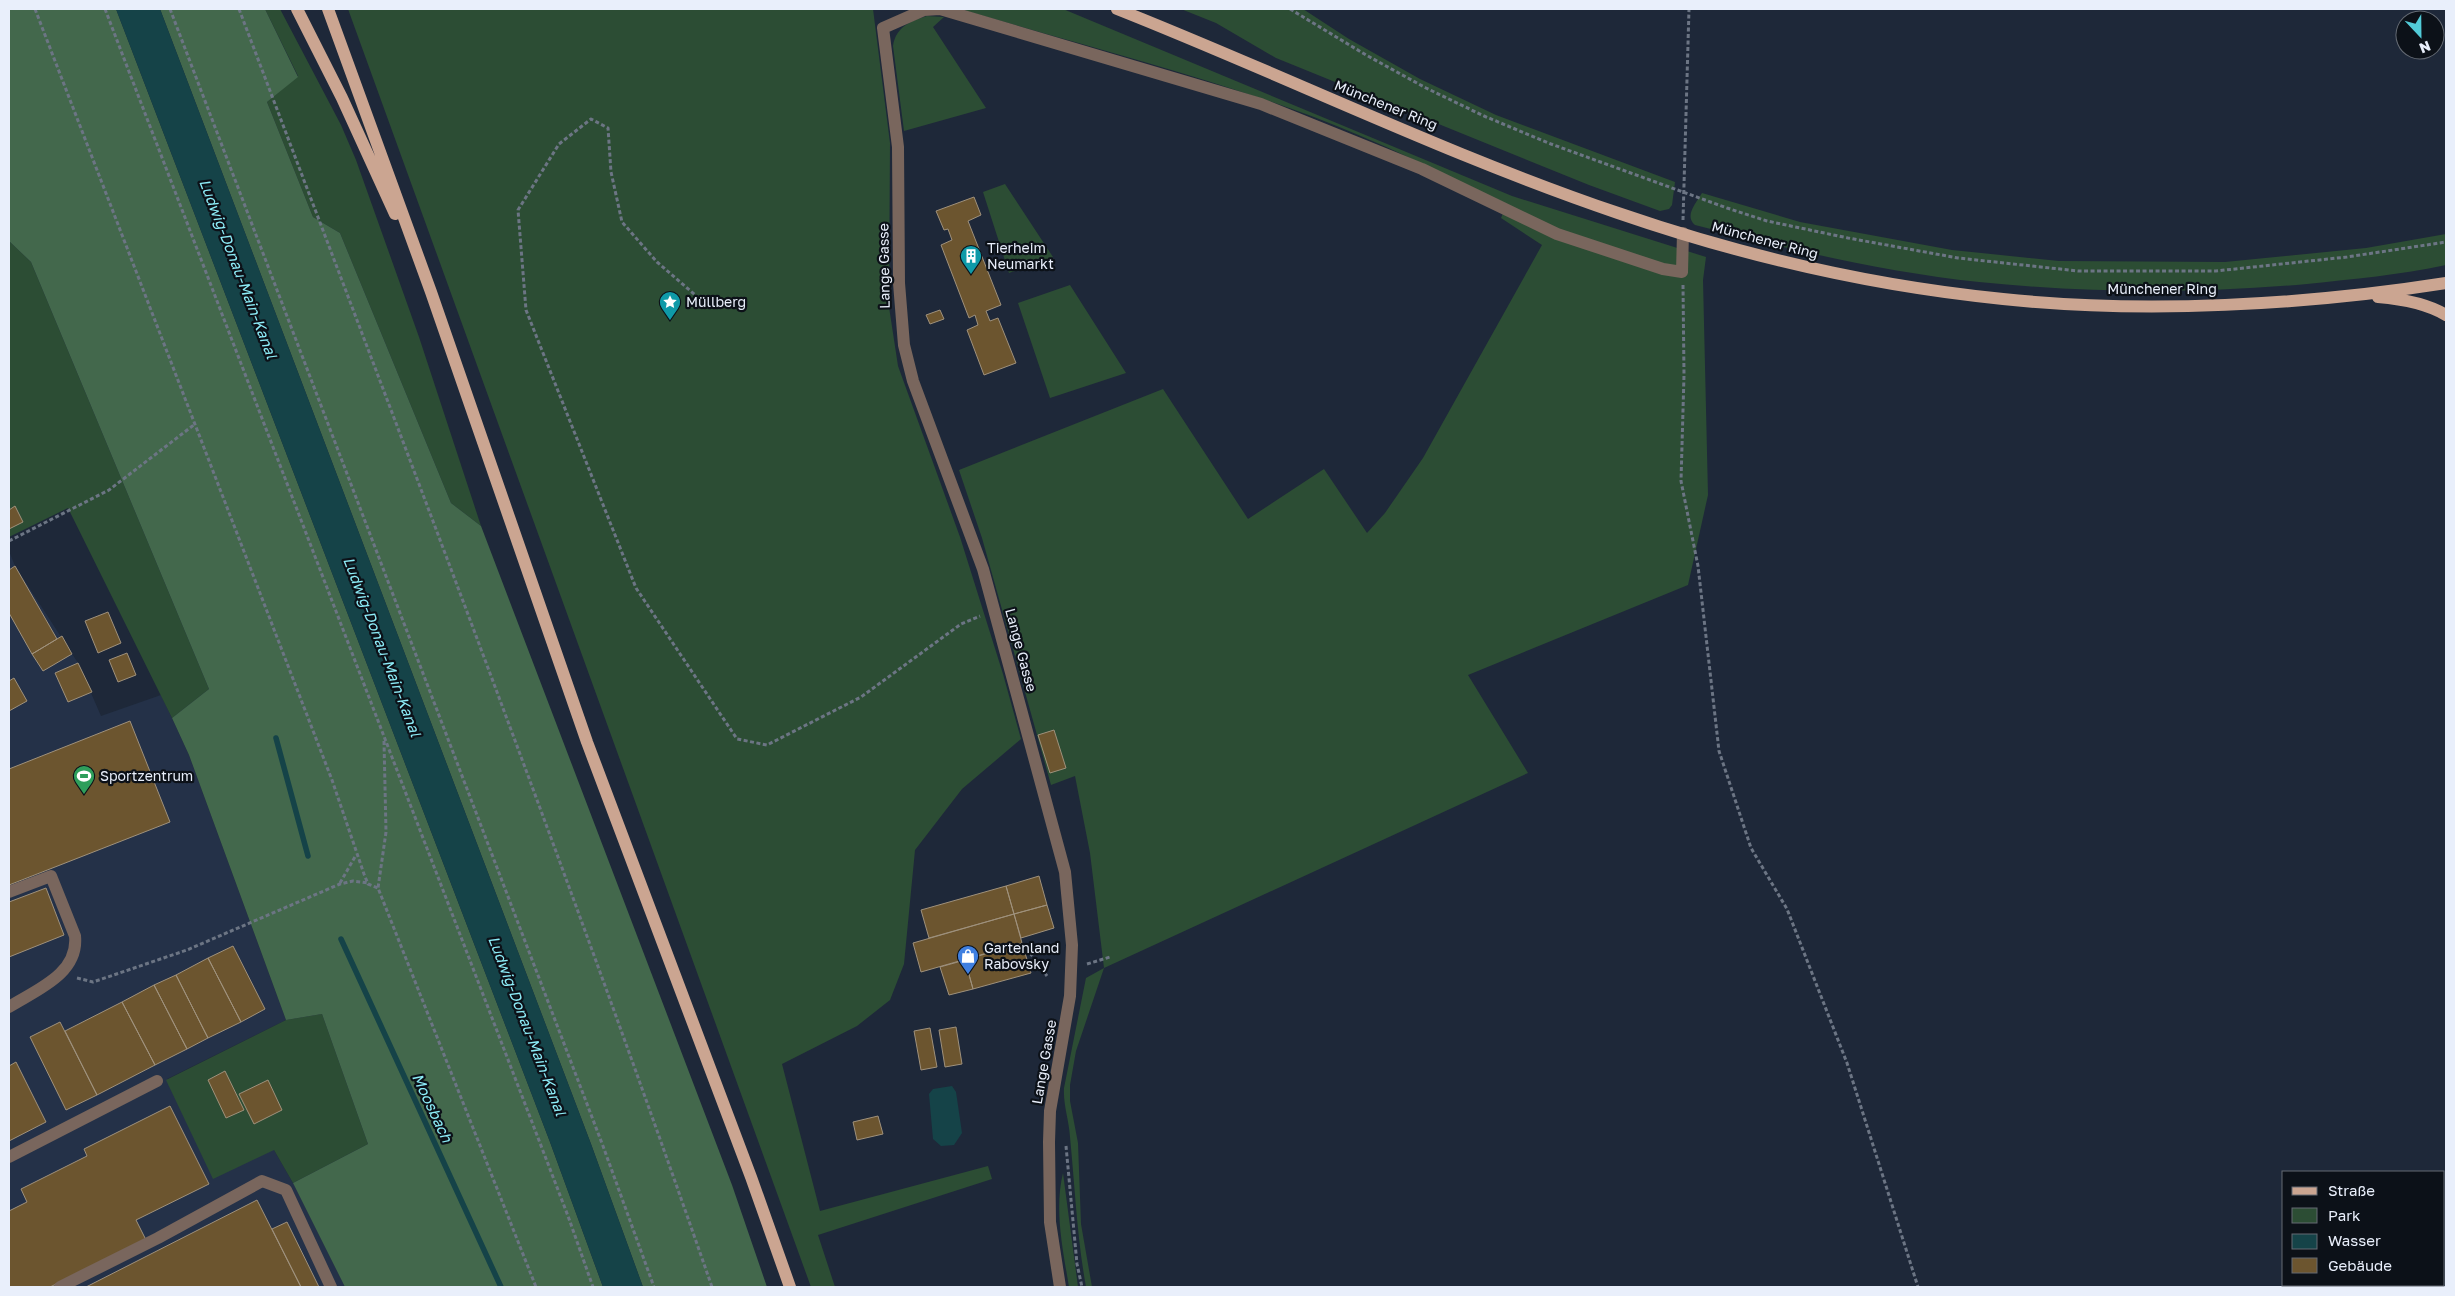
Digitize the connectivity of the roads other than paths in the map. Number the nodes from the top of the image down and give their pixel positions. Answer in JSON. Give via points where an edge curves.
{"nodes":[{"id":1,"x":297,"y":9,"type":"edge"},
{"id":2,"x":328,"y":9,"type":"edge"},
{"id":3,"x":1117,"y":9,"type":"edge"},
{"id":4,"x":1682,"y":233,"type":"junction"},
{"id":5,"x":2446,"y":283,"type":"edge"},
{"id":6,"x":431,"y":292,"type":"junction"},
{"id":7,"x":2354,"y":295,"type":"junction"},
{"id":8,"x":2446,"y":315,"type":"edge"},
{"id":9,"x":9,"y":892,"type":"edge"},
{"id":10,"x":9,"y":1008,"type":"edge"},
{"id":11,"x":157,"y":1081,"type":"dead end"},
{"id":12,"x":9,"y":1156,"type":"edge"},
{"id":13,"x":60,"y":1287,"type":"edge"},
{"id":14,"x":332,"y":1287,"type":"edge"},
{"id":15,"x":790,"y":1287,"type":"edge"},
{"id":16,"x":1060,"y":1287,"type":"edge"}],
"edges":[{"from":1,"to":6,"type":"main road","via":[[342,98]]},
{"from":2,"to":6,"type":"main road"},
{"from":3,"to":4,"type":"main road","name":"Münchener Ring","via":[[1434,142],[1602,207]]},
{"from":4,"to":7,"type":"main road","name":"Münchener Ring","via":[[1804,267],[2005,300],[2148,305]]},
{"from":4,"to":16,"type":"street","name":"Lange Gasse","via":[[1682,272],[1662,269],[1557,234],[1422,169],[1252,101],[940,9],[924,10],[883,28],[898,147],[899,283],[904,345],[914,381],[968,524],[1065,872],[1072,968],[1049,1134],[1050,1222]]},
{"from":5,"to":7,"type":"main road","name":"Münchener Ring"},
{"from":6,"to":15,"type":"main road","via":[[587,742]]},
{"from":7,"to":8,"type":"main road","via":[[2412,302]]},
{"from":9,"to":10,"type":"street","via":[[50,876],[76,945],[63,973]]},
{"from":11,"to":12,"type":"street"},
{"from":13,"to":14,"type":"street","via":[[158,1238],[262,1180],[286,1190]]}]}
